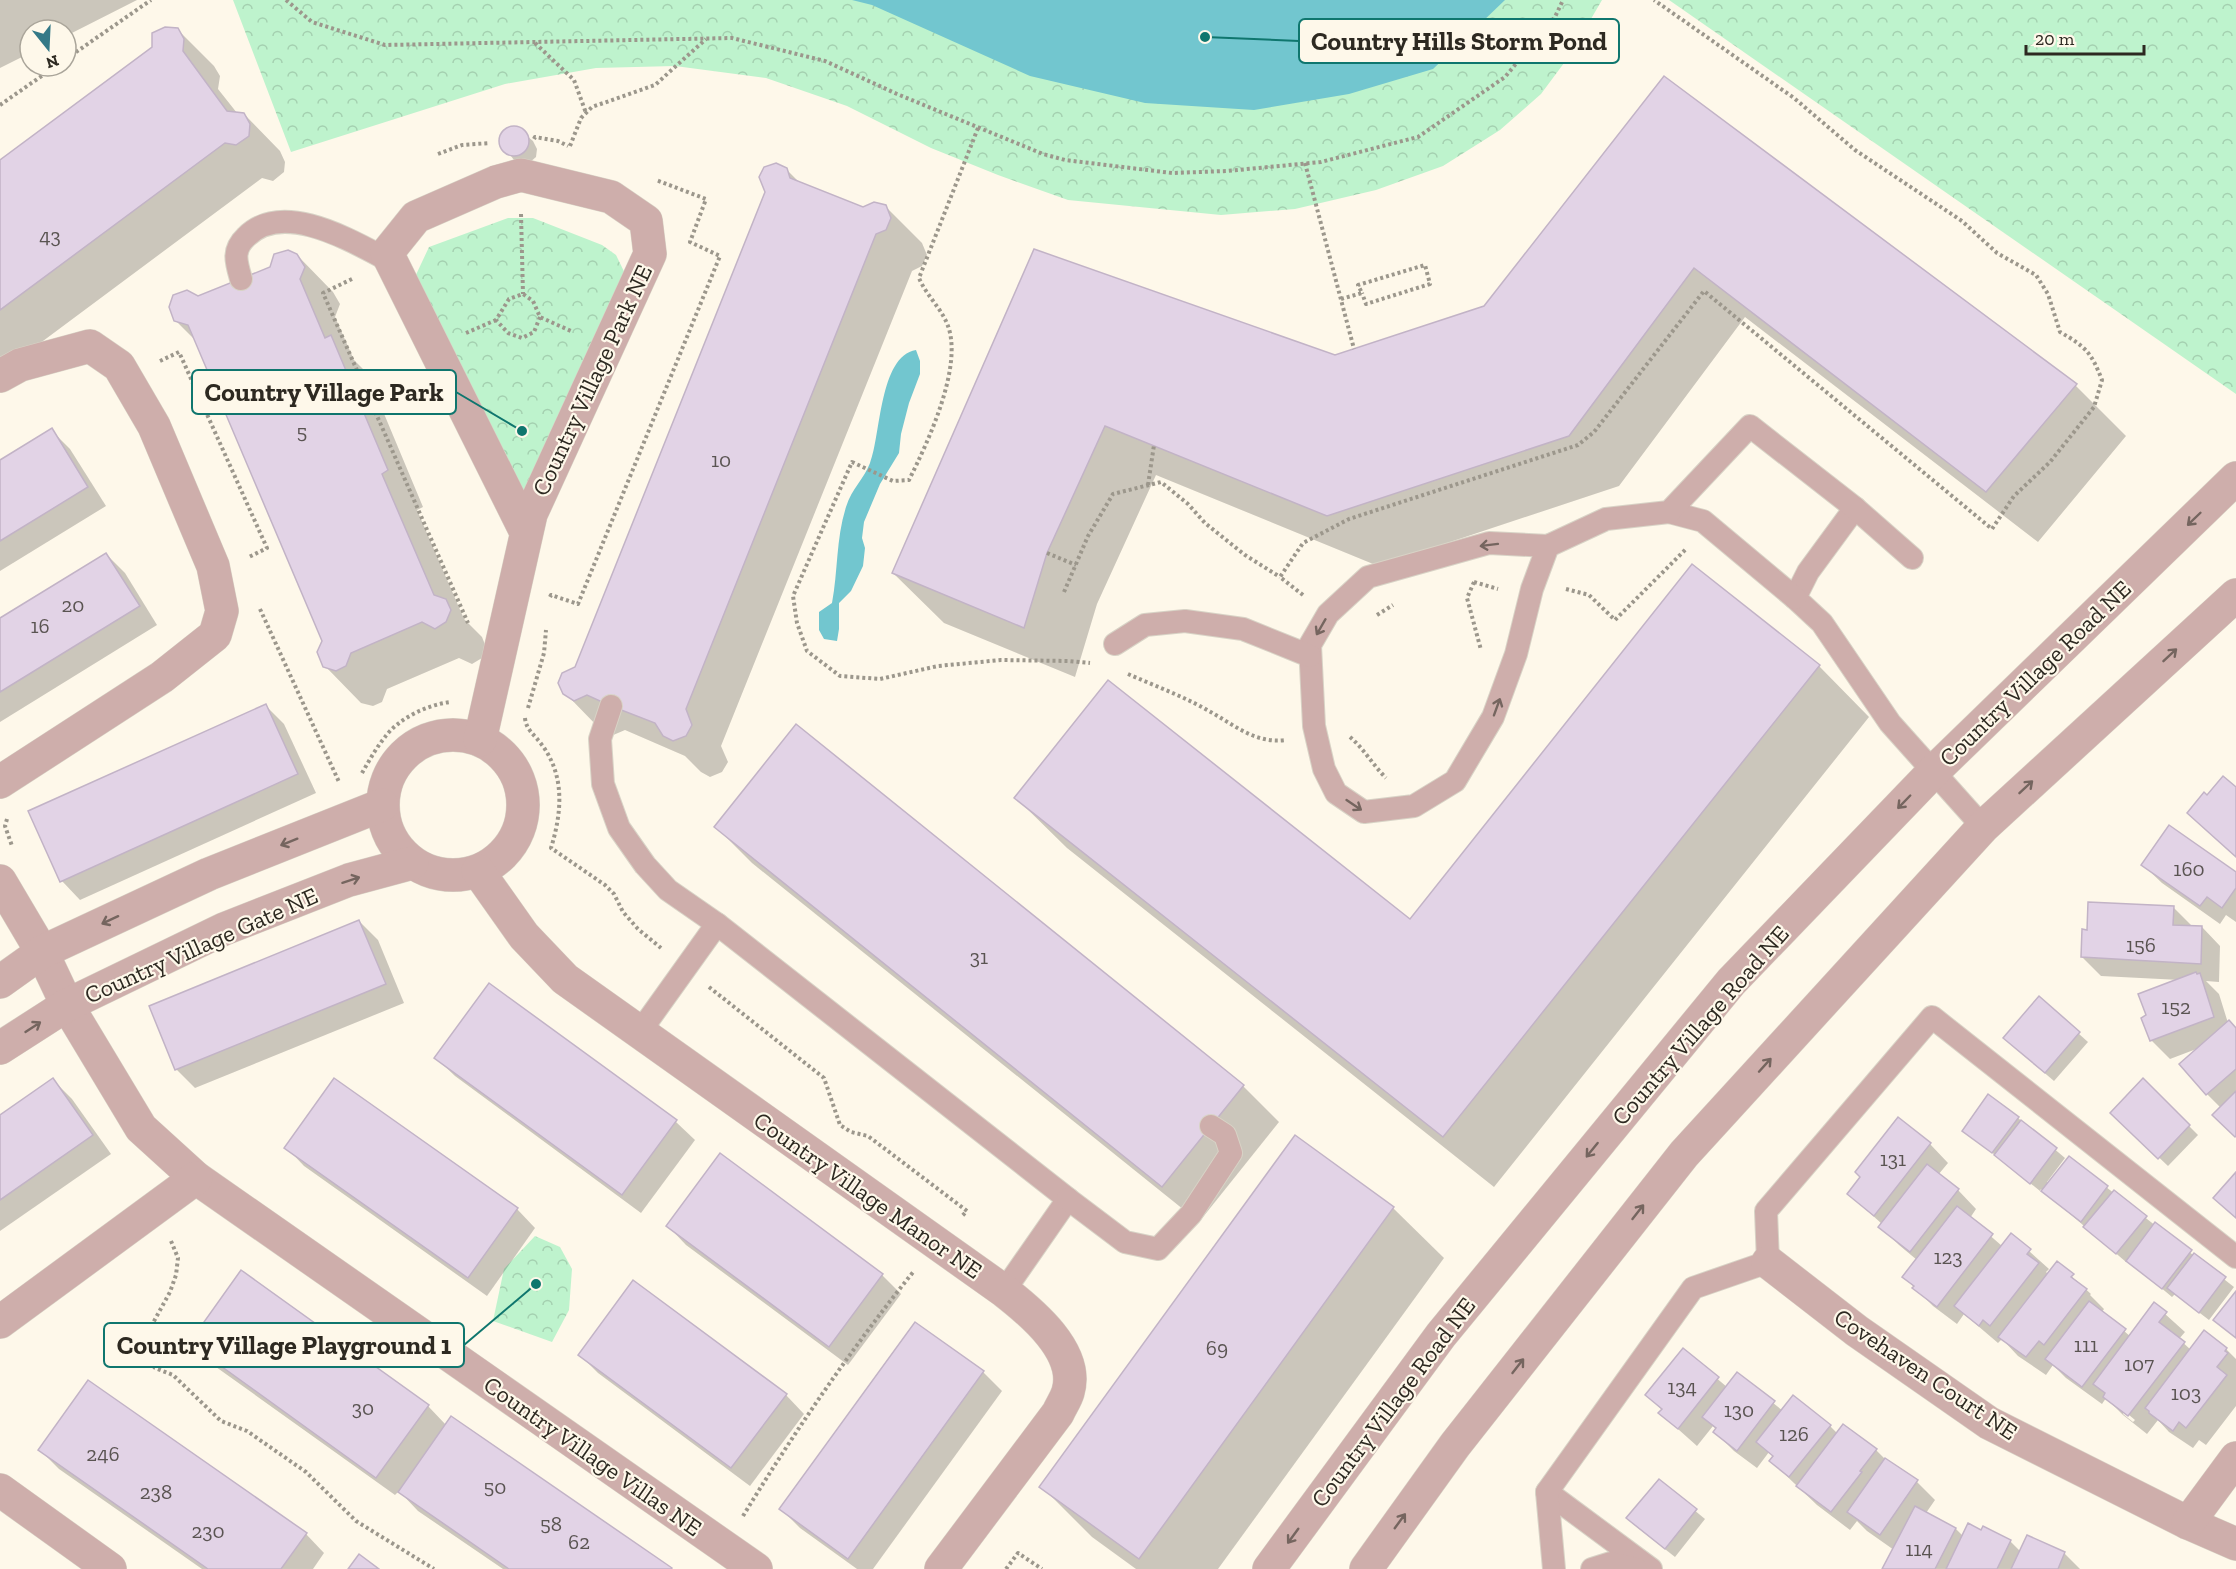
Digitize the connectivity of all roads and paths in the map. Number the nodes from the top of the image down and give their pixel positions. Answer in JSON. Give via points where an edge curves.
{"nodes":[{"id":1,"x":151,"y":0,"type":"edge"},
{"id":2,"x":286,"y":0,"type":"edge"},
{"id":3,"x":1563,"y":0,"type":"edge"},
{"id":4,"x":1654,"y":0,"type":"edge"},
{"id":5,"x":707,"y":38,"type":"junction"},
{"id":6,"x":533,"y":42,"type":"junction"},
{"id":7,"x":78,"y":51,"type":"edge"},
{"id":8,"x":39,"y":78,"type":"edge"},
{"id":9,"x":0,"y":105,"type":"edge"},
{"id":10,"x":586,"y":112,"type":"junction"},
{"id":11,"x":978,"y":128,"type":"junction"},
{"id":12,"x":492,"y":143,"type":"dead end"},
{"id":13,"x":531,"y":145,"type":"dead end"},
{"id":14,"x":570,"y":146,"type":"junction"},
{"id":15,"x":580,"y":150,"type":"dead end"},
{"id":16,"x":438,"y":154,"type":"dead end"},
{"id":17,"x":1305,"y":163,"type":"junction"},
{"id":18,"x":521,"y":175,"type":"junction"},
{"id":19,"x":654,"y":179,"type":"dead end"},
{"id":20,"x":390,"y":261,"type":"junction"},
{"id":21,"x":350,"y":273,"type":"dead end"},
{"id":22,"x":242,"y":279,"type":"dead end"},
{"id":23,"x":1362,"y":293,"type":"junction"},
{"id":24,"x":523,"y":294,"type":"junction"},
{"id":25,"x":1341,"y":299,"type":"junction"},
{"id":26,"x":540,"y":317,"type":"junction"},
{"id":27,"x":607,"y":348,"type":"junction"},
{"id":28,"x":1354,"y":349,"type":"dead end"},
{"id":29,"x":0,"y":376,"type":"edge"},
{"id":30,"x":2102,"y":380,"type":"dead end"},
{"id":31,"x":1154,"y":445,"type":"dead end"},
{"id":32,"x":2236,"y":478,"type":"edge"},
{"id":33,"x":1148,"y":485,"type":"junction"},
{"id":34,"x":1855,"y":508,"type":"junction"},
{"id":35,"x":1668,"y":512,"type":"junction"},
{"id":36,"x":526,"y":532,"type":"junction"},
{"id":37,"x":1548,"y":546,"type":"junction"},
{"id":38,"x":1047,"y":553,"type":"dead end"},
{"id":39,"x":1912,"y":558,"type":"dead end"},
{"id":40,"x":1076,"y":565,"type":"junction"},
{"id":41,"x":1280,"y":577,"type":"dead end"},
{"id":42,"x":1474,"y":582,"type":"dead end"},
{"id":43,"x":1064,"y":592,"type":"dead end"},
{"id":44,"x":2236,"y":595,"type":"edge"},
{"id":45,"x":1794,"y":598,"type":"junction"},
{"id":46,"x":546,"y":605,"type":"dead end"},
{"id":47,"x":546,"y":626,"type":"dead end"},
{"id":48,"x":470,"y":633,"type":"dead end"},
{"id":49,"x":1115,"y":644,"type":"dead end"},
{"id":50,"x":1310,"y":656,"type":"junction"},
{"id":51,"x":1481,"y":656,"type":"dead end"},
{"id":52,"x":1098,"y":664,"type":"dead end"},
{"id":53,"x":1119,"y":670,"type":"dead end"},
{"id":54,"x":459,"y":701,"type":"dead end"},
{"id":55,"x":611,"y":706,"type":"dead end"},
{"id":56,"x":1316,"y":736,"type":"junction"},
{"id":57,"x":480,"y":740,"type":"junction"},
{"id":58,"x":1934,"y":771,"type":"junction"},
{"id":59,"x":361,"y":774,"type":"dead end"},
{"id":60,"x":350,"y":778,"type":"dead end"},
{"id":61,"x":1389,"y":780,"type":"dead end"},
{"id":62,"x":338,"y":781,"type":"dead end"},
{"id":63,"x":5,"y":796,"type":"edge"},
{"id":64,"x":382,"y":805,"type":"junction"},
{"id":65,"x":1983,"y":826,"type":"junction"},
{"id":66,"x":17,"y":853,"type":"dead end"},
{"id":67,"x":412,"y":863,"type":"junction"},
{"id":68,"x":478,"y":871,"type":"junction"},
{"id":69,"x":0,"y":881,"type":"edge"},
{"id":70,"x":717,"y":924,"type":"junction"},
{"id":71,"x":42,"y":952,"type":"junction"},
{"id":72,"x":685,"y":968,"type":"junction"},
{"id":73,"x":0,"y":982,"type":"edge"},
{"id":74,"x":67,"y":1005,"type":"junction"},
{"id":75,"x":639,"y":1033,"type":"junction"},
{"id":76,"x":0,"y":1048,"type":"edge"},
{"id":77,"x":1210,"y":1126,"type":"dead end"},
{"id":78,"x":196,"y":1178,"type":"junction"},
{"id":79,"x":1068,"y":1199,"type":"junction"},
{"id":80,"x":167,"y":1235,"type":"dead end"},
{"id":81,"x":936,"y":1243,"type":"junction"},
{"id":82,"x":2236,"y":1257,"type":"edge"},
{"id":83,"x":1768,"y":1263,"type":"junction"},
{"id":84,"x":1004,"y":1291,"type":"junction"},
{"id":85,"x":0,"y":1322,"type":"edge"},
{"id":86,"x":2236,"y":1458,"type":"edge"},
{"id":87,"x":0,"y":1490,"type":"edge"},
{"id":88,"x":1547,"y":1492,"type":"junction"},
{"id":89,"x":2188,"y":1522,"type":"junction"},
{"id":90,"x":2236,"y":1544,"type":"edge"},
{"id":91,"x":725,"y":1547,"type":"junction"},
{"id":92,"x":110,"y":1569,"type":"edge"},
{"id":93,"x":434,"y":1569,"type":"edge"},
{"id":94,"x":756,"y":1569,"type":"edge"},
{"id":95,"x":941,"y":1569,"type":"edge"},
{"id":96,"x":1006,"y":1569,"type":"edge"},
{"id":97,"x":1042,"y":1569,"type":"edge"},
{"id":98,"x":1269,"y":1569,"type":"edge"},
{"id":99,"x":1366,"y":1569,"type":"edge"},
{"id":100,"x":1554,"y":1569,"type":"edge"},
{"id":101,"x":1592,"y":1569,"type":"edge"},
{"id":102,"x":1636,"y":1569,"type":"edge"},
{"id":103,"x":1651,"y":1569,"type":"edge"}],
"edges":[{"from":1,"to":7,"type":"path"},
{"from":2,"to":6,"type":"path","via":[[312,22],[385,45]]},
{"from":3,"to":17,"type":"path","via":[[1555,17],[1505,77],[1418,137]]},
{"from":4,"to":30,"type":"path","via":[[1794,98],[1855,150],[1962,221],[1997,253],[2036,275],[2048,294],[2060,332],[2093,357]]},
{"from":5,"to":6,"type":"path"},
{"from":5,"to":10,"type":"path","via":[[655,85]]},
{"from":5,"to":11,"type":"path","via":[[732,38],[825,62]]},
{"from":6,"to":10,"type":"path","via":[[574,80]]},
{"from":8,"to":9,"type":"path"},
{"from":10,"to":14,"type":"path"},
{"from":11,"to":17,"type":"path","via":[[1065,160],[1172,173]]},
{"from":11,"to":52,"type":"path","via":[[919,278],[948,325],[951,347],[951,370],[922,455],[909,480],[893,481],[852,462],[793,596],[797,623],[807,651],[840,676],[880,679],[938,666],[1001,660]]},
{"from":12,"to":16,"type":"path","via":[[462,146]]},
{"from":13,"to":14,"type":"path","via":[[535,137]]},
{"from":14,"to":15,"type":"path"},
{"from":17,"to":25,"type":"path"},
{"from":18,"to":20,"type":"street","via":[[416,217],[387,252]]},
{"from":18,"to":24,"type":"path"},
{"from":18,"to":27,"type":"street","name":"Country Village Park NE","via":[[611,197],[646,221],[650,254]]},
{"from":19,"to":46,"type":"path","via":[[706,199],[690,242],[720,256],[579,604],[551,596]]},
{"from":20,"to":22,"type":"lane","via":[[333,233],[304,224],[276,222],[253,230],[240,243],[235,259]]},
{"from":20,"to":36,"type":"street","name":"Country Village Park NE"},
{"from":21,"to":48,"type":"path","via":[[352,280],[323,293]]},
{"from":23,"to":23,"type":"path","via":[[1358,285],[1425,265],[1430,284],[1366,304]]},
{"from":23,"to":25,"type":"path"},
{"from":24,"to":26,"type":"path","via":[[533,301]]},
{"from":24,"to":26,"type":"path","via":[[509,299],[496,320],[508,333],[522,338],[534,332]]},
{"from":25,"to":28,"type":"path"},
{"from":26,"to":27,"type":"path"},
{"from":27,"to":36,"type":"street","name":"Country Village Park NE"},
{"from":29,"to":63,"type":"street","via":[[20,364],[90,346],[119,366],[153,426],[213,566],[222,611],[215,634]]},
{"from":31,"to":33,"type":"path"},
{"from":32,"to":58,"type":"street","name":"Country Village Road NE","one_way":true},
{"from":33,"to":40,"type":"path","via":[[1113,494]]},
{"from":33,"to":41,"type":"path","via":[[1161,482],[1188,504],[1204,524]]},
{"from":34,"to":35,"type":"lane","via":[[1750,426]]},
{"from":34,"to":39,"type":"lane"},
{"from":34,"to":45,"type":"lane"},
{"from":35,"to":37,"type":"lane","via":[[1606,519]]},
{"from":35,"to":45,"type":"lane","via":[[1703,521]]},
{"from":36,"to":57,"type":"street"},
{"from":37,"to":50,"type":"lane","one_way":true,"via":[[1489,543],[1368,577],[1328,614],[1310,645]]},
{"from":56,"to":37,"type":"lane","one_way":true,"via":[[1324,769],[1336,793],[1364,812],[1414,806],[1455,781],[1493,717]]},
{"from":38,"to":40,"type":"path"},
{"from":40,"to":43,"type":"path"},
{"from":42,"to":51,"type":"path","via":[[1467,598]]},
{"from":65,"to":44,"type":"street","one_way":true},
{"from":45,"to":58,"type":"lane","via":[[1822,623],[1890,723]]},
{"from":47,"to":72,"type":"path","via":[[544,653],[525,719],[528,729],[551,758],[558,778],[558,824],[551,848],[605,885],[638,929]]},
{"from":49,"to":50,"type":"lane","via":[[1145,625],[1185,621],[1243,629]]},
{"from":50,"to":56,"type":"lane"},
{"from":53,"to":56,"type":"path","via":[[1209,710],[1247,735],[1278,741]]},
{"from":54,"to":59,"type":"path","via":[[427,708],[400,722],[386,735]]},
{"from":55,"to":70,"type":"lane","via":[[600,739],[603,784],[619,828],[668,890]]},
{"from":56,"to":61,"type":"path","via":[[1343,731]]},
{"from":57,"to":64,"type":"street","via":[[457,735],[434,737],[413,746],[397,762],[386,782]]},
{"from":57,"to":68,"type":"street","via":[[500,752],[514,771],[522,794],[522,818],[514,840],[499,859]]},
{"from":58,"to":65,"type":"lane"},
{"from":58,"to":98,"type":"street","name":"Country Village Road NE","one_way":true,"via":[[1731,982],[1441,1335]]},
{"from":60,"to":62,"type":"path"},
{"from":63,"to":66,"type":"path","via":[[5,826]]},
{"from":64,"to":67,"type":"street","via":[[386,827],[396,847]]},
{"from":64,"to":71,"type":"street","one_way":true,"via":[[210,874]]},
{"from":99,"to":65,"type":"street","one_way":true,"via":[[1455,1445],[1684,1154]]},
{"from":67,"to":68,"type":"street","via":[[432,873],[455,876]]},
{"from":74,"to":67,"type":"street","name":"Country Village Gate NE","one_way":true,"via":[[224,929],[349,880]]},
{"from":68,"to":75,"type":"street","name":"Country Village Manor NE","via":[[524,936],[565,979]]},
{"from":69,"to":71,"type":"street","name":"Country Village Villas NE"},
{"from":70,"to":72,"type":"lane"},
{"from":70,"to":79,"type":"lane"},
{"from":71,"to":73,"type":"street"},
{"from":71,"to":74,"type":"street","name":"Country Village Villas NE"},
{"from":72,"to":75,"type":"lane"},
{"from":72,"to":81,"type":"path","via":[[824,1078],[840,1125],[868,1136],[967,1211]]},
{"from":76,"to":74,"type":"street","name":"Country Village Gate NE","one_way":true},
{"from":74,"to":78,"type":"street","name":"Country Village Villas NE","via":[[141,1128]]},
{"from":75,"to":81,"type":"street","name":"Country Village Manor NE"},
{"from":77,"to":79,"type":"lane","via":[[1225,1135],[1231,1153],[1191,1214],[1158,1249],[1125,1242]]},
{"from":78,"to":85,"type":"street"},
{"from":78,"to":91,"type":"street","name":"Country Village Villas NE"},
{"from":79,"to":84,"type":"lane"},
{"from":80,"to":93,"type":"path","via":[[175,1246],[176,1275],[142,1343],[145,1357],[155,1368],[173,1375],[221,1421],[247,1431],[306,1472],[356,1521]]},
{"from":81,"to":84,"type":"street","name":"Country Village Manor NE"},
{"from":81,"to":91,"type":"path","via":[[834,1376]]},
{"from":82,"to":83,"type":"lane","via":[[1932,1017],[1766,1211]]},
{"from":83,"to":88,"type":"lane","via":[[1693,1288]]},
{"from":83,"to":89,"type":"street","name":"Covehaven Court NE","via":[[1989,1423]]},
{"from":84,"to":95,"type":"street","name":"Country Village Manor NE","via":[[1029,1310],[1062,1349],[1069,1390],[1058,1413]]},
{"from":86,"to":89,"type":"street"},
{"from":87,"to":92,"type":"street"},
{"from":88,"to":100,"type":"lane"},
{"from":88,"to":103,"type":"lane"},
{"from":89,"to":90,"type":"street","name":"Covehaven Court NE"},
{"from":91,"to":94,"type":"street","name":"Country Village Villas NE"},
{"from":96,"to":97,"type":"path","via":[[1018,1553]]},
{"from":101,"to":102,"type":"lane","via":[[1611,1563]]}]}
